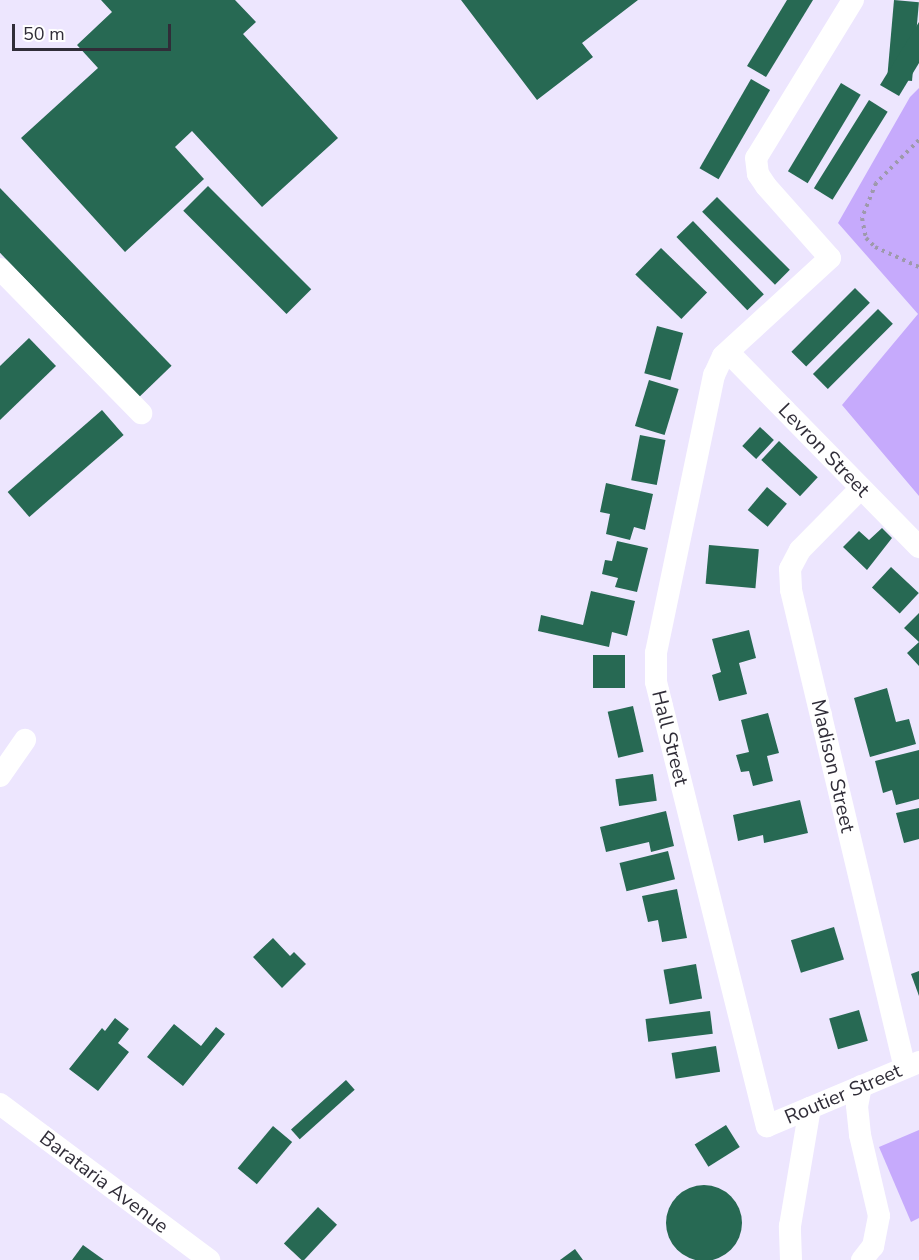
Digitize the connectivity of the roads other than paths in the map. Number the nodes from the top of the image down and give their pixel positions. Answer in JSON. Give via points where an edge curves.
{"nodes":[{"id":1,"x":853,"y":0,"type":"edge"},
{"id":2,"x":0,"y":269,"type":"edge"},
{"id":3,"x":729,"y":353,"type":"junction"},
{"id":4,"x":141,"y":413,"type":"dead end"},
{"id":5,"x":861,"y":488,"type":"junction"},
{"id":6,"x":919,"y":547,"type":"edge"},
{"id":7,"x":25,"y":741,"type":"dead end"},
{"id":8,"x":0,"y":776,"type":"edge"},
{"id":9,"x":912,"y":1065,"type":"edge"},
{"id":10,"x":861,"y":1086,"type":"junction"},
{"id":11,"x":0,"y":1104,"type":"edge"},
{"id":12,"x":810,"y":1108,"type":"junction"},
{"id":13,"x":767,"y":1126,"type":"joint"},
{"id":14,"x":209,"y":1260,"type":"edge"},
{"id":15,"x":791,"y":1260,"type":"edge"},
{"id":16,"x":862,"y":1260,"type":"edge"}],
"edges":[{"from":1,"to":3,"type":"street","name":"Hall Street","via":[[756,158],[758,174],[766,186],[830,258]]},
{"from":2,"to":4,"type":"street"},
{"from":3,"to":5,"type":"street","name":"Levron Street"},
{"from":3,"to":13,"type":"street","name":"Hall Street","via":[[723,356],[714,375],[656,653],[656,682]]},
{"from":5,"to":6,"type":"street","name":"Levron Street"},
{"from":5,"to":9,"type":"street","name":"Madison Street","via":[[800,550],[790,569],[791,590]]},
{"from":7,"to":8,"type":"street"},
{"from":9,"to":10,"type":"street","name":"Routier Street"},
{"from":10,"to":12,"type":"street","name":"Routier Street"},
{"from":10,"to":16,"type":"street","via":[[857,1106],[860,1136],[879,1216],[873,1246]]},
{"from":11,"to":14,"type":"street","name":"Barataria Avenue"},
{"from":12,"to":13,"type":"street","name":"Routier Street"},
{"from":12,"to":15,"type":"street","via":[[790,1226]]}]}
